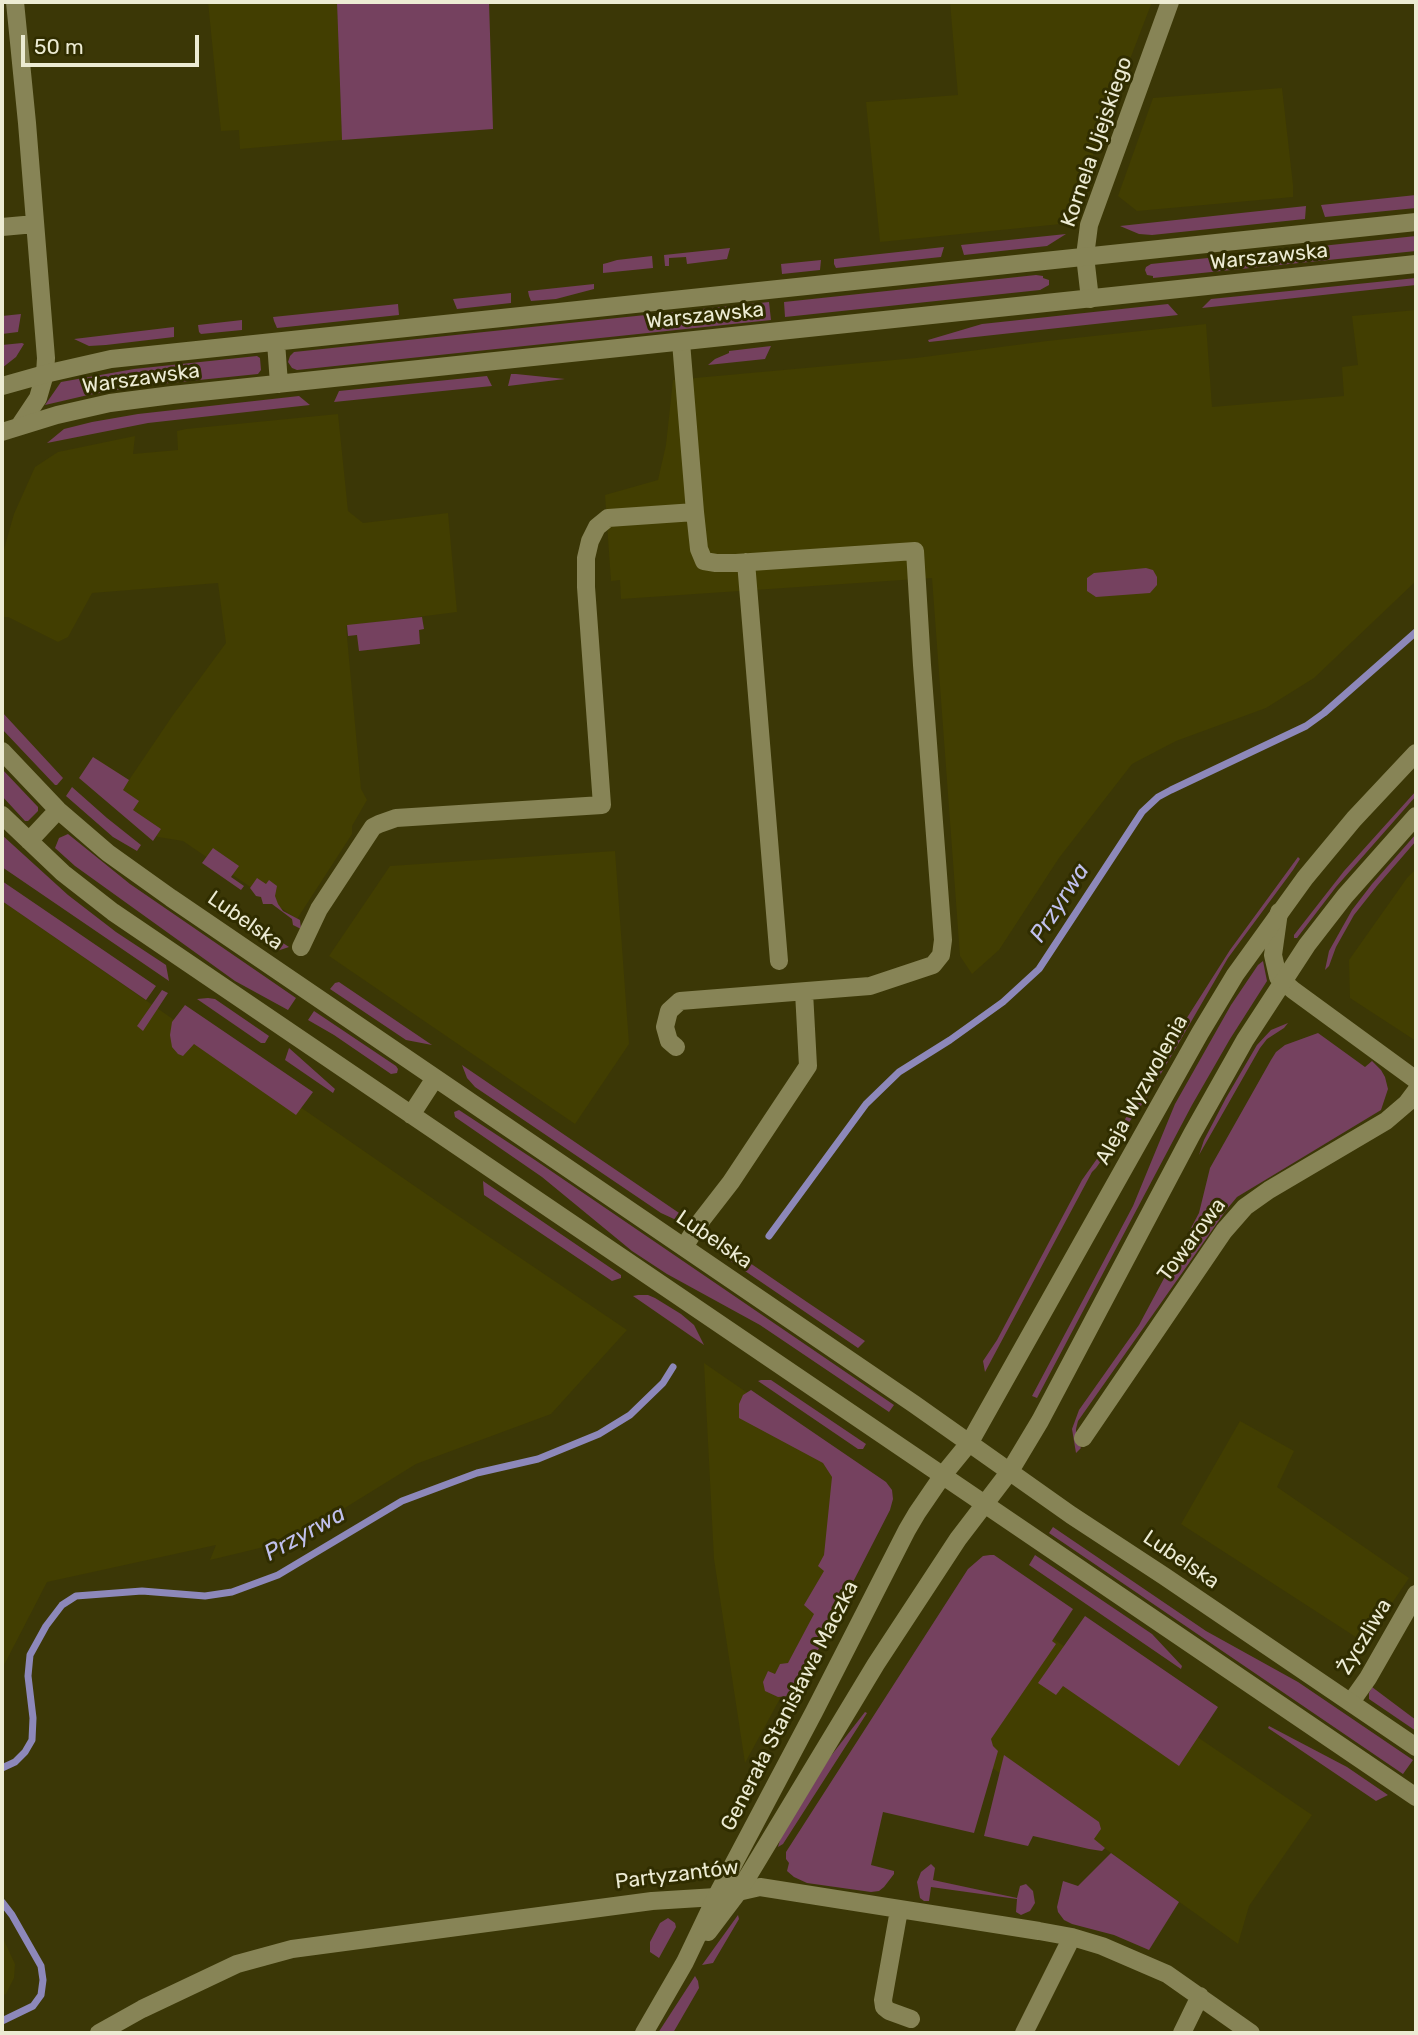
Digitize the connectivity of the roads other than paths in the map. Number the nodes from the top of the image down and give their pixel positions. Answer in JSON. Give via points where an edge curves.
{"nodes":[{"id":1,"x":15,"y":2,"type":"edge"},
{"id":2,"x":1170,"y":2,"type":"edge"},
{"id":3,"x":1416,"y":222,"type":"edge"},
{"id":4,"x":35,"y":224,"type":"junction"},
{"id":5,"x":2,"y":227,"type":"edge"},
{"id":6,"x":1085,"y":256,"type":"junction"},
{"id":7,"x":1416,"y":264,"type":"edge"},
{"id":8,"x":1090,"y":299,"type":"junction"},
{"id":9,"x":275,"y":341,"type":"junction"},
{"id":10,"x":681,"y":342,"type":"junction"},
{"id":11,"x":45,"y":374,"type":"junction"},
{"id":12,"x":279,"y":384,"type":"junction"},
{"id":13,"x":2,"y":386,"type":"edge"},
{"id":14,"x":20,"y":425,"type":"junction"},
{"id":15,"x":2,"y":432,"type":"edge"},
{"id":16,"x":695,"y":512,"type":"junction"},
{"id":17,"x":746,"y":562,"type":"junction"},
{"id":18,"x":2,"y":751,"type":"edge"},
{"id":19,"x":1416,"y":753,"type":"edge"},
{"id":20,"x":58,"y":810,"type":"junction"},
{"id":21,"x":2,"y":814,"type":"edge"},
{"id":22,"x":1416,"y":816,"type":"edge"},
{"id":23,"x":29,"y":841,"type":"junction"},
{"id":24,"x":1279,"y":912,"type":"junction"},
{"id":25,"x":302,"y":947,"type":"dead end"},
{"id":26,"x":779,"y":961,"type":"dead end"},
{"id":27,"x":1282,"y":981,"type":"junction"},
{"id":28,"x":804,"y":992,"type":"junction"},
{"id":29,"x":676,"y":1047,"type":"dead end"},
{"id":30,"x":435,"y":1078,"type":"junction"},
{"id":31,"x":1416,"y":1080,"type":"edge"},
{"id":32,"x":1416,"y":1091,"type":"edge"},
{"id":33,"x":411,"y":1115,"type":"junction"},
{"id":34,"x":684,"y":1247,"type":"junction"},
{"id":35,"x":1083,"y":1438,"type":"dead end"},
{"id":36,"x":970,"y":1442,"type":"junction"},
{"id":37,"x":1010,"y":1471,"type":"junction"},
{"id":38,"x":943,"y":1475,"type":"junction"},
{"id":39,"x":984,"y":1504,"type":"junction"},
{"id":40,"x":1416,"y":1594,"type":"edge"},
{"id":41,"x":1351,"y":1702,"type":"junction"},
{"id":42,"x":1416,"y":1747,"type":"edge"},
{"id":43,"x":1416,"y":1797,"type":"edge"},
{"id":44,"x":739,"y":1891,"type":"junction"},
{"id":45,"x":716,"y":1897,"type":"junction"},
{"id":46,"x":899,"y":1910,"type":"junction"},
{"id":47,"x":1072,"y":1937,"type":"junction"},
{"id":48,"x":685,"y":1962,"type":"junction"},
{"id":49,"x":1200,"y":1996,"type":"junction"},
{"id":50,"x":911,"y":2019,"type":"dead end"},
{"id":51,"x":99,"y":2033,"type":"edge"},
{"id":52,"x":644,"y":2033,"type":"edge"},
{"id":53,"x":1024,"y":2033,"type":"edge"},
{"id":54,"x":1182,"y":2033,"type":"edge"},
{"id":55,"x":1251,"y":2033,"type":"edge"}],
"edges":[{"from":1,"to":4,"type":"main road"},
{"from":2,"to":6,"type":"main road","name":"Kornela Ujejskiego","via":[[1099,196]]},
{"from":3,"to":6,"type":"main road","name":"Warszawska"},
{"from":4,"to":5,"type":"main road"},
{"from":4,"to":11,"type":"main road"},
{"from":6,"to":8,"type":"main road","name":"Kornela Ujejskiego"},
{"from":6,"to":9,"type":"main road","name":"Warszawska"},
{"from":7,"to":8,"type":"main road","name":"Warszawska"},
{"from":8,"to":10,"type":"main road","name":"Warszawska"},
{"from":9,"to":11,"type":"main road","name":"Warszawska","via":[[110,359]]},
{"from":9,"to":12,"type":"main road"},
{"from":10,"to":12,"type":"main road","name":"Warszawska"},
{"from":10,"to":16,"type":"main road"},
{"from":11,"to":13,"type":"main road","name":"Warszawska"},
{"from":11,"to":14,"type":"main road","via":[[38,398]]},
{"from":12,"to":14,"type":"main road","name":"Warszawska","via":[[110,403]]},
{"from":14,"to":15,"type":"main road","name":"Warszawska"},
{"from":16,"to":17,"type":"main road","via":[[704,561]]},
{"from":16,"to":25,"type":"main road","via":[[608,517],[590,541],[586,587],[603,805],[396,818],[379,824],[319,909]]},
{"from":17,"to":26,"type":"main road"},
{"from":17,"to":28,"type":"main road","via":[[915,551],[943,940],[940,955],[933,965],[870,986]]},
{"from":18,"to":20,"type":"main road","name":"Lubelska"},
{"from":19,"to":24,"type":"main road","name":"Aleja Wyzwolenia","via":[[1354,819]]},
{"from":20,"to":23,"type":"main road"},
{"from":20,"to":30,"type":"main road","name":"Lubelska","via":[[171,898]]},
{"from":21,"to":23,"type":"main road"},
{"from":22,"to":27,"type":"main road","via":[[1345,896]]},
{"from":23,"to":33,"type":"main road","via":[[113,912]]},
{"from":24,"to":27,"type":"main road","via":[[1273,954]]},
{"from":24,"to":36,"type":"main road","name":"Aleja Wyzwolenia","via":[[1200,1032]]},
{"from":27,"to":31,"type":"main road"},
{"from":27,"to":37,"type":"main road","via":[[1220,1081]]},
{"from":28,"to":29,"type":"main road","via":[[680,1001],[669,1011],[665,1027]]},
{"from":28,"to":34,"type":"main road","via":[[808,1066]]},
{"from":30,"to":33,"type":"main road"},
{"from":30,"to":34,"type":"main road","name":"Lubelska"},
{"from":32,"to":35,"type":"main road","name":"Towarowa","via":[[1386,1121],[1245,1207]]},
{"from":33,"to":38,"type":"main road"},
{"from":34,"to":36,"type":"main road","name":"Lubelska"},
{"from":36,"to":37,"type":"main road","name":"Lubelska"},
{"from":36,"to":38,"type":"main road","name":"Aleja Wyzwolenia"},
{"from":37,"to":39,"type":"main road"},
{"from":37,"to":41,"type":"main road","name":"Lubelska"},
{"from":38,"to":39,"type":"main road"},
{"from":38,"to":45,"type":"main road","name":"Generała Stanisława Maczka","via":[[916,1513]]},
{"from":39,"to":43,"type":"main road"},
{"from":39,"to":44,"type":"main road","name":"Generała Stanisława Maczka","via":[[876,1664]]},
{"from":40,"to":41,"type":"main road","name":"Życzliwa"},
{"from":41,"to":42,"type":"main road","name":"Lubelska"},
{"from":44,"to":45,"type":"main road","name":"Partyzantów"},
{"from":44,"to":46,"type":"main road","name":"Partyzantów","via":[[760,1887]]},
{"from":44,"to":48,"type":"main road","name":"Generała Stanisława Maczka"},
{"from":45,"to":48,"type":"main road","name":"Generała Stanisława Maczka"},
{"from":45,"to":51,"type":"main road","name":"Partyzantów","via":[[652,1900],[292,1949],[237,1964]]},
{"from":46,"to":47,"type":"main road","name":"Partyzantów"},
{"from":46,"to":50,"type":"main road","via":[[883,2000],[889,2011]]},
{"from":47,"to":49,"type":"main road","name":"Partyzantów","via":[[1146,1964]]},
{"from":47,"to":53,"type":"main road"},
{"from":48,"to":52,"type":"main road","name":"Generała Stanisława Maczka"},
{"from":49,"to":54,"type":"main road"},
{"from":49,"to":55,"type":"main road","name":"Partyzantów"}]}
